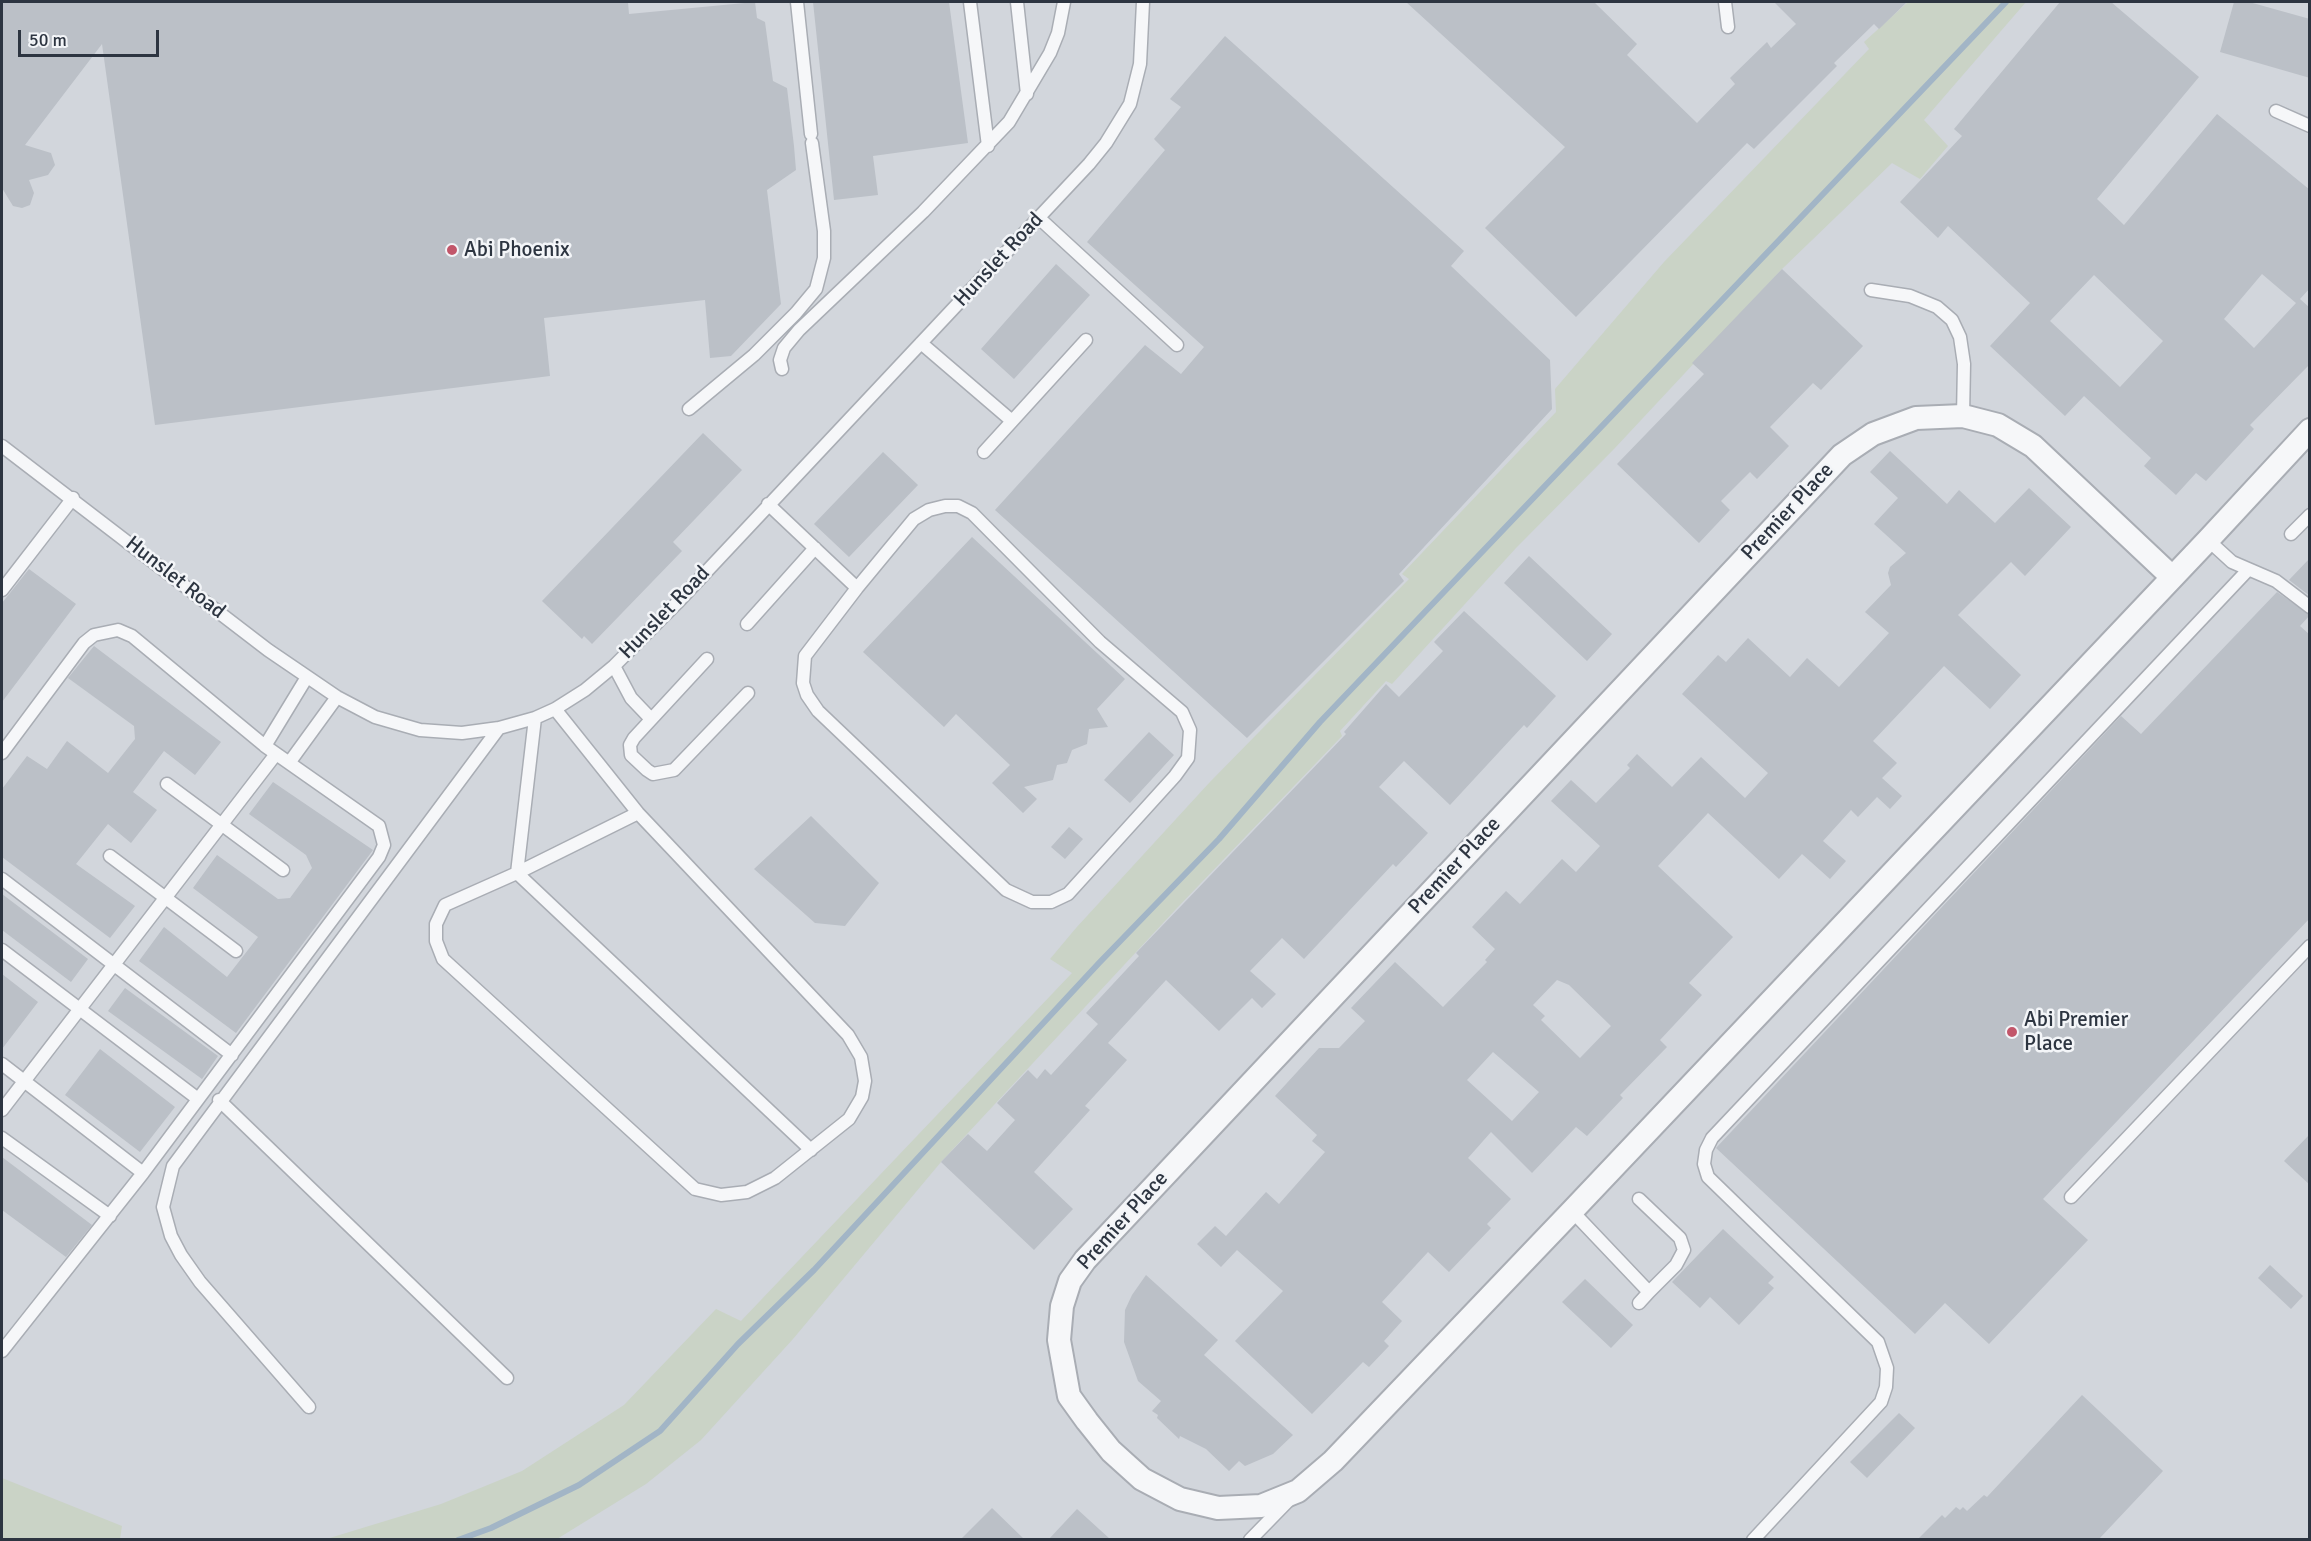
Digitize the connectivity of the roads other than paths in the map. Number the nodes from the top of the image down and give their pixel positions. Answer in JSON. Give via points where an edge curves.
{"nodes":[{"id":1,"x":797,"y":2,"type":"edge"},
{"id":2,"x":970,"y":2,"type":"edge"},
{"id":3,"x":1017,"y":2,"type":"edge"},
{"id":4,"x":1064,"y":2,"type":"edge"},
{"id":5,"x":1143,"y":2,"type":"edge"},
{"id":6,"x":1725,"y":2,"type":"edge"},
{"id":7,"x":1728,"y":27,"type":"dead end"},
{"id":8,"x":1028,"y":94,"type":"junction"},
{"id":9,"x":2276,"y":111,"type":"dead end"},
{"id":10,"x":2310,"y":126,"type":"edge"},
{"id":11,"x":988,"y":146,"type":"junction"},
{"id":12,"x":1039,"y":218,"type":"junction"},
{"id":13,"x":1871,"y":290,"type":"dead end"},
{"id":14,"x":1086,"y":340,"type":"dead end"},
{"id":15,"x":921,"y":343,"type":"junction"},
{"id":16,"x":1177,"y":345,"type":"dead end"},
{"id":17,"x":783,"y":369,"type":"dead end"},
{"id":18,"x":689,"y":409,"type":"dead end"},
{"id":19,"x":1963,"y":416,"type":"junction"},
{"id":20,"x":1012,"y":421,"type":"junction"},
{"id":21,"x":2307,"y":437,"type":"edge"},
{"id":22,"x":2,"y":446,"type":"edge"},
{"id":23,"x":984,"y":452,"type":"dead end"},
{"id":24,"x":73,"y":498,"type":"junction"},
{"id":25,"x":768,"y":504,"type":"junction"},
{"id":26,"x":2310,"y":515,"type":"edge"},
{"id":27,"x":2291,"y":534,"type":"dead end"},
{"id":28,"x":2208,"y":540,"type":"junction"},
{"id":29,"x":815,"y":548,"type":"junction"},
{"id":30,"x":2247,"y":571,"type":"junction"},
{"id":31,"x":2172,"y":577,"type":"junction"},
{"id":32,"x":857,"y":588,"type":"junction"},
{"id":33,"x":2,"y":590,"type":"edge"},
{"id":34,"x":2310,"y":607,"type":"edge"},
{"id":35,"x":747,"y":624,"type":"dead end"},
{"id":36,"x":707,"y":659,"type":"dead end"},
{"id":37,"x":614,"y":666,"type":"junction"},
{"id":38,"x":308,"y":677,"type":"junction"},
{"id":39,"x":748,"y":693,"type":"dead end"},
{"id":40,"x":337,"y":697,"type":"junction"},
{"id":41,"x":555,"y":710,"type":"junction"},
{"id":42,"x":535,"y":718,"type":"junction"},
{"id":43,"x":651,"y":719,"type":"junction"},
{"id":44,"x":499,"y":728,"type":"junction"},
{"id":45,"x":265,"y":746,"type":"junction"},
{"id":46,"x":2,"y":753,"type":"edge"},
{"id":47,"x":276,"y":754,"type":"junction"},
{"id":48,"x":289,"y":763,"type":"junction"},
{"id":49,"x":167,"y":784,"type":"dead end"},
{"id":50,"x":638,"y":813,"type":"junction"},
{"id":51,"x":222,"y":824,"type":"junction"},
{"id":52,"x":110,"y":856,"type":"dead end"},
{"id":53,"x":283,"y":870,"type":"dead end"},
{"id":54,"x":517,"y":873,"type":"junction"},
{"id":55,"x":2,"y":879,"type":"edge"},
{"id":56,"x":165,"y":898,"type":"junction"},
{"id":57,"x":2310,"y":946,"type":"edge"},
{"id":58,"x":2,"y":950,"type":"edge"},
{"id":59,"x":236,"y":951,"type":"dead end"},
{"id":60,"x":113,"y":965,"type":"junction"},
{"id":61,"x":79,"y":1009,"type":"junction"},
{"id":62,"x":232,"y":1055,"type":"junction"},
{"id":63,"x":2,"y":1064,"type":"edge"},
{"id":64,"x":24,"y":1081,"type":"junction"},
{"id":65,"x":198,"y":1099,"type":"junction"},
{"id":66,"x":219,"y":1100,"type":"junction"},
{"id":67,"x":2,"y":1110,"type":"edge"},
{"id":68,"x":2,"y":1138,"type":"edge"},
{"id":69,"x":811,"y":1150,"type":"junction"},
{"id":70,"x":143,"y":1173,"type":"junction"},
{"id":71,"x":2071,"y":1197,"type":"dead end"},
{"id":72,"x":1639,"y":1199,"type":"dead end"},
{"id":73,"x":1572,"y":1211,"type":"junction"},
{"id":74,"x":110,"y":1216,"type":"junction"},
{"id":75,"x":1649,"y":1292,"type":"junction"},
{"id":76,"x":1639,"y":1303,"type":"dead end"},
{"id":77,"x":2,"y":1351,"type":"edge"},
{"id":78,"x":507,"y":1378,"type":"dead end"},
{"id":79,"x":309,"y":1407,"type":"dead end"},
{"id":80,"x":1298,"y":1491,"type":"junction"},
{"id":81,"x":1250,"y":1539,"type":"edge"},
{"id":82,"x":1753,"y":1539,"type":"edge"}],
"edges":[{"from":1,"to":18,"type":"lane","via":[[824,231],[824,258],[816,289],[754,355]]},
{"from":2,"to":11,"type":"lane"},
{"from":3,"to":8,"type":"lane"},
{"from":4,"to":8,"type":"lane","via":[[1058,33]]},
{"from":5,"to":12,"type":"lane","name":"Hunslet Road","via":[[1140,64],[1130,104],[1095,157]]},
{"from":6,"to":7,"type":"lane"},
{"from":8,"to":11,"type":"lane"},
{"from":9,"to":10,"type":"lane"},
{"from":11,"to":17,"type":"lane","via":[[799,330],[784,348],[780,360]]},
{"from":12,"to":15,"type":"lane","name":"Hunslet Road"},
{"from":12,"to":16,"type":"lane"},
{"from":13,"to":19,"type":"lane","via":[[1910,296],[1937,307],[1952,320],[1960,337],[1964,364]]},
{"from":14,"to":20,"type":"lane"},
{"from":15,"to":20,"type":"lane"},
{"from":15,"to":25,"type":"lane","name":"Hunslet Road"},
{"from":19,"to":31,"type":"street","name":"Premier Place","via":[[1998,425],[2032,446]]},
{"from":19,"to":80,"type":"street","name":"Premier Place","via":[[1916,418],[1873,434],[1842,454],[1085,1260],[1070,1281],[1062,1306],[1059,1340],[1069,1396],[1119,1458],[1142,1479],[1180,1499],[1218,1508],[1261,1506]]},
{"from":20,"to":23,"type":"lane"},
{"from":21,"to":28,"type":"street","name":"Premier Place"},
{"from":22,"to":24,"type":"lane","name":"Hunslet Road"},
{"from":24,"to":33,"type":"lane"},
{"from":24,"to":38,"type":"lane","name":"Hunslet Road","via":[[196,596]]},
{"from":25,"to":29,"type":"lane"},
{"from":25,"to":37,"type":"lane","name":"Hunslet Road"},
{"from":26,"to":27,"type":"lane"},
{"from":28,"to":30,"type":"lane"},
{"from":28,"to":31,"type":"street","name":"Premier Place"},
{"from":29,"to":32,"type":"lane"},
{"from":29,"to":35,"type":"lane"},
{"from":30,"to":34,"type":"lane","via":[[2276,581]]},
{"from":30,"to":82,"type":"lane","via":[[1712,1138],[1704,1164],[1708,1177],[1878,1342],[1887,1368],[1881,1402]]},
{"from":31,"to":73,"type":"street","name":"Premier Place"},
{"from":32,"to":32,"type":"lane","via":[[806,656],[802,669],[807,695],[818,711],[951,840],[1019,898],[1051,902],[1068,894],[1188,758],[1190,730],[1182,712],[1100,642],[972,513],[958,506],[945,506],[914,519]]},
{"from":36,"to":43,"type":"lane"},
{"from":37,"to":41,"type":"lane","name":"Hunslet Road"},
{"from":37,"to":43,"type":"lane","via":[[631,698]]},
{"from":38,"to":40,"type":"lane","name":"Hunslet Road"},
{"from":38,"to":45,"type":"lane"},
{"from":39,"to":43,"type":"lane","via":[[674,771],[653,774],[631,755],[630,744]]},
{"from":40,"to":44,"type":"lane","name":"Hunslet Road","via":[[375,717],[420,730],[462,733]]},
{"from":40,"to":48,"type":"lane"},
{"from":41,"to":42,"type":"lane","name":"Hunslet Road"},
{"from":41,"to":50,"type":"lane"},
{"from":42,"to":44,"type":"lane","name":"Hunslet Road"},
{"from":42,"to":54,"type":"lane"},
{"from":44,"to":66,"type":"lane"},
{"from":45,"to":46,"type":"lane","via":[[132,636],[118,630],[94,635],[84,643]]},
{"from":45,"to":47,"type":"lane"},
{"from":47,"to":48,"type":"lane"},
{"from":47,"to":51,"type":"lane"},
{"from":48,"to":62,"type":"lane","via":[[379,826],[384,845]]},
{"from":49,"to":51,"type":"lane"},
{"from":50,"to":54,"type":"lane"},
{"from":50,"to":69,"type":"lane","via":[[848,1035],[861,1057],[865,1081],[862,1098],[849,1119]]},
{"from":51,"to":53,"type":"lane"},
{"from":51,"to":56,"type":"lane"},
{"from":52,"to":56,"type":"lane"},
{"from":54,"to":69,"type":"lane"},
{"from":54,"to":69,"type":"lane","via":[[445,905],[436,924],[436,941],[443,959],[695,1189],[721,1195],[747,1192],[776,1178]]},
{"from":55,"to":60,"type":"lane"},
{"from":56,"to":59,"type":"lane"},
{"from":56,"to":60,"type":"lane"},
{"from":57,"to":71,"type":"lane"},
{"from":58,"to":61,"type":"lane"},
{"from":60,"to":61,"type":"lane"},
{"from":60,"to":62,"type":"lane"},
{"from":61,"to":64,"type":"lane"},
{"from":61,"to":65,"type":"lane"},
{"from":62,"to":65,"type":"lane"},
{"from":63,"to":64,"type":"lane"},
{"from":64,"to":67,"type":"lane"},
{"from":64,"to":70,"type":"lane"},
{"from":65,"to":70,"type":"lane"},
{"from":66,"to":78,"type":"lane"},
{"from":66,"to":79,"type":"lane","via":[[173,1166],[163,1207],[176,1245],[200,1282]]},
{"from":68,"to":74,"type":"lane"},
{"from":70,"to":74,"type":"lane"},
{"from":72,"to":75,"type":"lane","via":[[1680,1238],[1684,1250],[1676,1265]]},
{"from":73,"to":75,"type":"lane"},
{"from":73,"to":80,"type":"street","name":"Premier Place","via":[[1333,1461]]},
{"from":74,"to":77,"type":"lane"},
{"from":75,"to":76,"type":"lane"},
{"from":80,"to":81,"type":"lane"}]}
